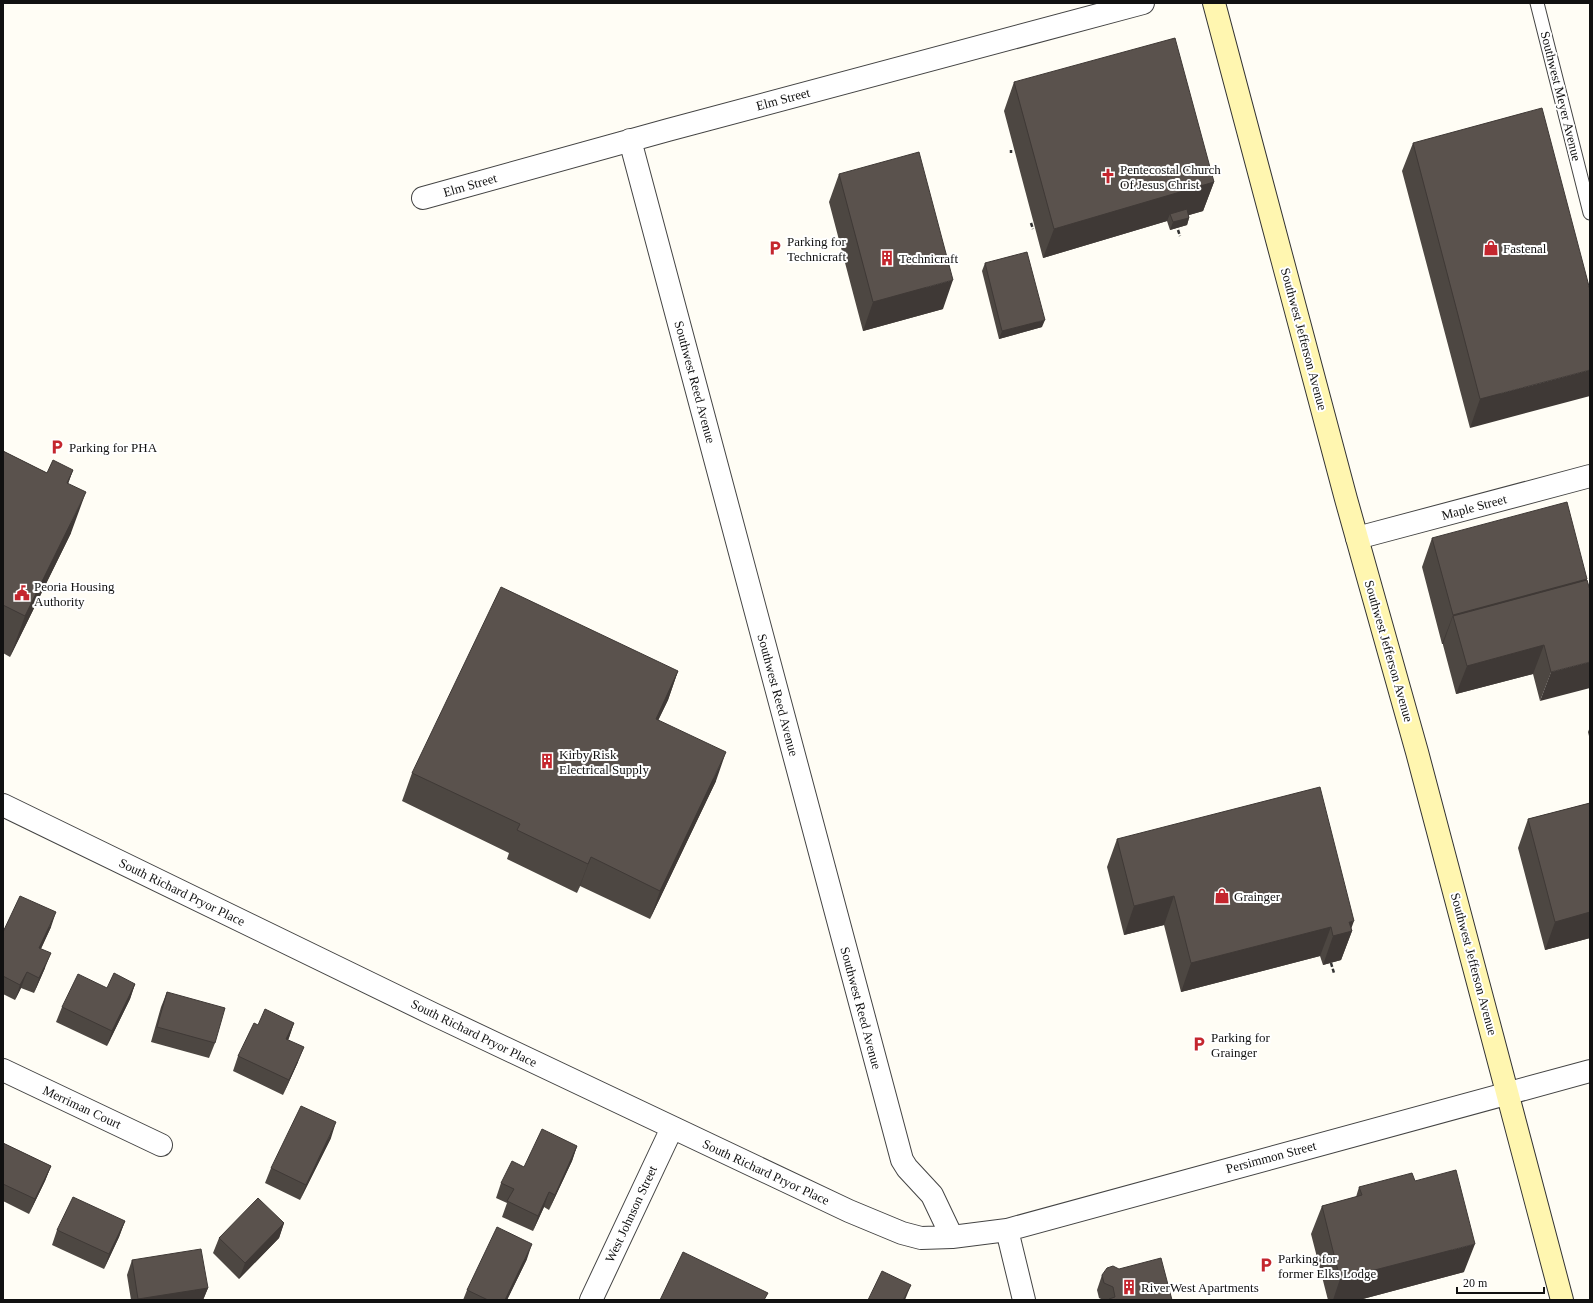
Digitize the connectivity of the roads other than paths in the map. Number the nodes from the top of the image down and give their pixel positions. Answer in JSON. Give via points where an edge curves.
{"nodes":[{"id":1,"x":1143,"y":3,"type":"edge"},
{"id":2,"x":1214,"y":3,"type":"edge"},
{"id":3,"x":1537,"y":3,"type":"edge"},
{"id":4,"x":630,"y":140,"type":"junction"},
{"id":5,"x":423,"y":198,"type":"dead end"},
{"id":6,"x":1590,"y":213,"type":"edge"},
{"id":7,"x":1590,"y":476,"type":"edge"},
{"id":8,"x":1357,"y":538,"type":"junction"},
{"id":9,"x":3,"y":805,"type":"edge"},
{"id":10,"x":3,"y":1070,"type":"edge"},
{"id":11,"x":1590,"y":1071,"type":"edge"},
{"id":12,"x":1508,"y":1092,"type":"junction"},
{"id":13,"x":672,"y":1128,"type":"junction"},
{"id":14,"x":161,"y":1145,"type":"dead end"},
{"id":15,"x":1007,"y":1230,"type":"junction"},
{"id":16,"x":952,"y":1237,"type":"junction"},
{"id":17,"x":591,"y":1300,"type":"edge"},
{"id":18,"x":1024,"y":1300,"type":"edge"},
{"id":19,"x":1562,"y":1300,"type":"edge"}],
"edges":[{"from":1,"to":4,"type":"street","name":"Elm Street"},
{"from":2,"to":8,"type":"main road","name":"Southwest Jefferson Avenue"},
{"from":3,"to":6,"type":"lane","name":"Southwest Meyer Avenue"},
{"from":4,"to":5,"type":"street","name":"Elm Street"},
{"from":4,"to":16,"type":"street","name":"Southwest Reed Avenue","via":[[902,1160],[932,1195]]},
{"from":7,"to":8,"type":"street","name":"Maple Street"},
{"from":8,"to":12,"type":"main road","name":"Southwest Jefferson Avenue"},
{"from":9,"to":13,"type":"street","name":"South Richard Pryor Place"},
{"from":10,"to":14,"type":"street","name":"Merriman Court"},
{"from":11,"to":12,"type":"street","name":"Persimmon Street"},
{"from":12,"to":15,"type":"street","name":"Persimmon Street"},
{"from":12,"to":19,"type":"main road","name":"Southwest Jefferson Avenue"},
{"from":13,"to":16,"type":"street","name":"South Richard Pryor Place","via":[[902,1233],[922,1238]]},
{"from":13,"to":17,"type":"street","name":"West Johnson Street"},
{"from":15,"to":16,"type":"street","name":"Persimmon Street"},
{"from":15,"to":18,"type":"street"}]}
